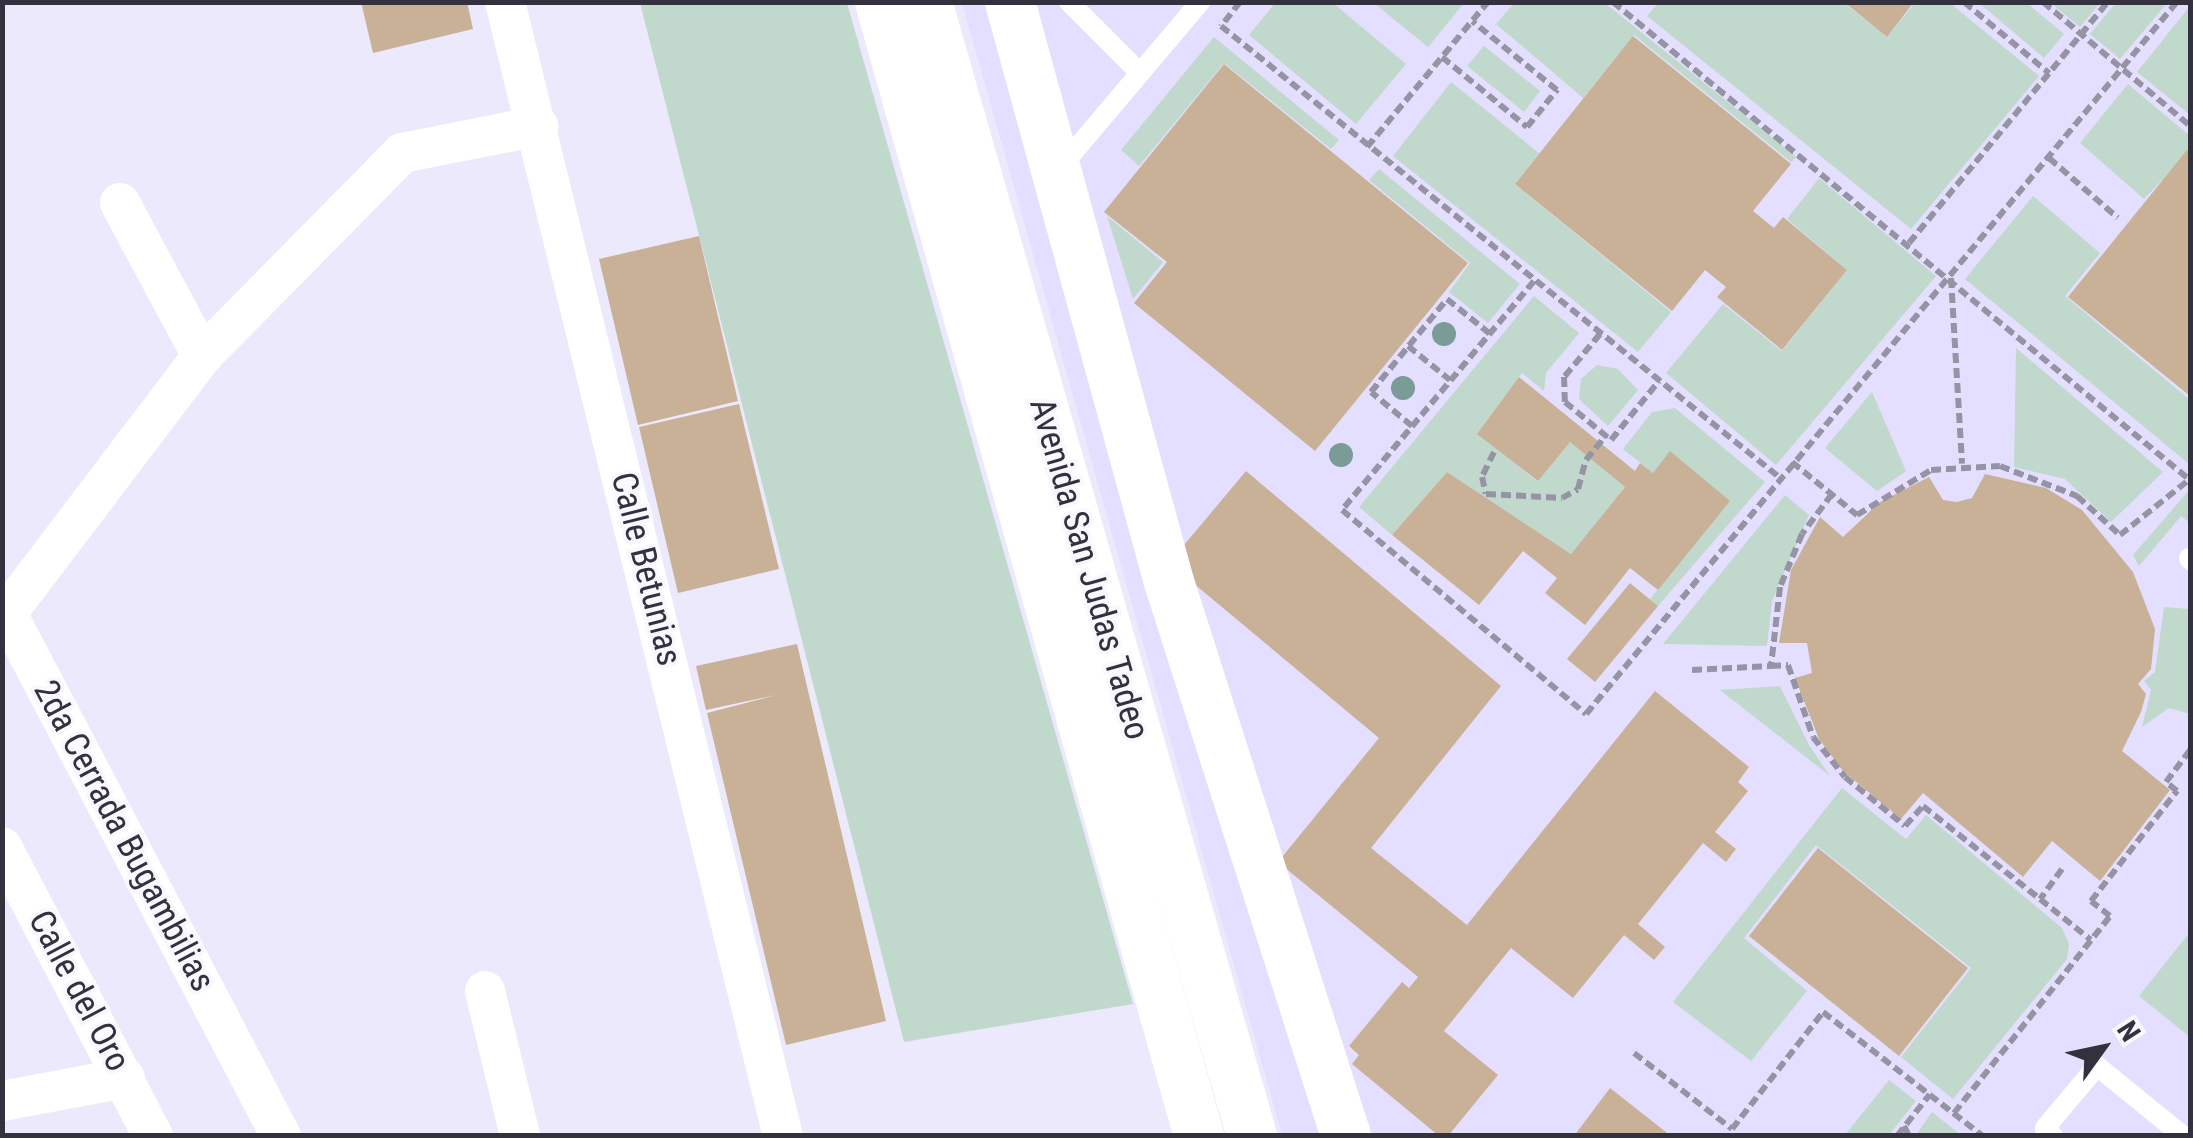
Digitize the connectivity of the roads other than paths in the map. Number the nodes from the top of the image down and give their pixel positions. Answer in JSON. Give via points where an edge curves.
{"nodes":[{"id":1,"x":505,"y":2,"type":"edge"},
{"id":2,"x":880,"y":2,"type":"edge"},
{"id":3,"x":927,"y":2,"type":"edge"},
{"id":4,"x":1010,"y":2,"type":"edge"},
{"id":5,"x":1069,"y":2,"type":"edge"},
{"id":6,"x":1200,"y":2,"type":"edge"},
{"id":7,"x":1140,"y":73,"type":"junction"},
{"id":8,"x":538,"y":126,"type":"junction"},
{"id":9,"x":1054,"y":174,"type":"junction"},
{"id":10,"x":120,"y":203,"type":"dead end"},
{"id":11,"x":202,"y":356,"type":"junction"},
{"id":12,"x":5,"y":608,"type":"edge"},
{"id":13,"x":2,"y":847,"type":"edge"},
{"id":14,"x":15,"y":897,"type":"edge"},
{"id":15,"x":484,"y":992,"type":"dead end"},
{"id":16,"x":125,"y":1078,"type":"junction"},
{"id":17,"x":2,"y":1101,"type":"edge"},
{"id":18,"x":153,"y":1136,"type":"edge"},
{"id":19,"x":281,"y":1136,"type":"edge"},
{"id":20,"x":520,"y":1136,"type":"edge"},
{"id":21,"x":784,"y":1136,"type":"edge"},
{"id":22,"x":1199,"y":1136,"type":"edge"},
{"id":23,"x":1252,"y":1136,"type":"edge"},
{"id":24,"x":1346,"y":1136,"type":"edge"},
{"id":25,"x":2054,"y":1136,"type":"edge"},
{"id":26,"x":2183,"y":1136,"type":"edge"}],
"edges":[{"from":1,"to":8,"type":"street","name":"Calle Betunias"},
{"from":2,"to":22,"type":"street","name":"Avenida San Judas Tadeo"},
{"from":3,"to":23,"type":"street","name":"Avenida San Judas Tadeo"},
{"from":4,"to":9,"type":"street"},
{"from":5,"to":7,"type":"lane"},
{"from":6,"to":7,"type":"lane"},
{"from":7,"to":9,"type":"lane"},
{"from":8,"to":11,"type":"street","name":"2da Cerrada Bugambilias","via":[[402,153]]},
{"from":8,"to":21,"type":"street","name":"Calle Betunias"},
{"from":9,"to":24,"type":"street","via":[[1169,582]]},
{"from":10,"to":11,"type":"street"},
{"from":11,"to":12,"type":"street","name":"2da Cerrada Bugambilias"},
{"from":12,"to":19,"type":"street","name":"2da Cerrada Bugambilias"},
{"from":13,"to":14,"type":"street","name":"Calle del Oro"},
{"from":14,"to":16,"type":"street","name":"Calle del Oro"},
{"from":15,"to":20,"type":"street"},
{"from":16,"to":17,"type":"street"},
{"from":16,"to":18,"type":"street","name":"Calle del Oro"},
{"from":25,"to":26,"type":"lane","via":[[2045,1128],[2097,1066]]}]}
